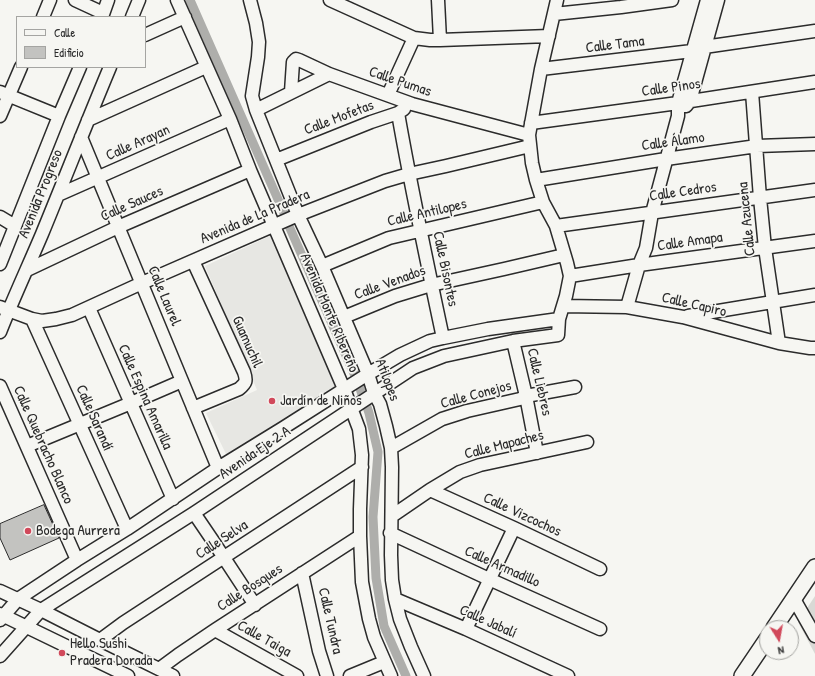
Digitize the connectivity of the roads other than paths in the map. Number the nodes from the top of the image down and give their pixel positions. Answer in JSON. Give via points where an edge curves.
{"nodes":[{"id":1,"x":50,"y":0,"type":"edge"},
{"id":2,"x":75,"y":0,"type":"edge"},
{"id":3,"x":108,"y":0,"type":"edge"},
{"id":4,"x":139,"y":0,"type":"edge"},
{"id":5,"x":177,"y":0,"type":"edge"},
{"id":6,"x":250,"y":0,"type":"edge"},
{"id":7,"x":330,"y":0,"type":"edge"},
{"id":8,"x":438,"y":0,"type":"edge"},
{"id":9,"x":556,"y":0,"type":"edge"},
{"id":10,"x":672,"y":0,"type":"edge"},
{"id":11,"x":707,"y":0,"type":"edge"},
{"id":12,"x":718,"y":0,"type":"edge"},
{"id":13,"x":554,"y":14,"type":"junction"},
{"id":14,"x":103,"y":15,"type":"edge"},
{"id":15,"x":43,"y":16,"type":"edge"},
{"id":16,"x":132,"y":16,"type":"edge"},
{"id":17,"x":185,"y":17,"type":"junction"},
{"id":18,"x":815,"y":31,"type":"edge"},
{"id":19,"x":146,"y":35,"type":"edge"},
{"id":20,"x":549,"y":36,"type":"junction"},
{"id":21,"x":414,"y":38,"type":"junction"},
{"id":22,"x":440,"y":40,"type":"junction"},
{"id":23,"x":704,"y":47,"type":"junction"},
{"id":24,"x":692,"y":51,"type":"junction"},
{"id":25,"x":206,"y":66,"type":"junction"},
{"id":26,"x":20,"y":68,"type":"edge"},
{"id":27,"x":80,"y":68,"type":"edge"},
{"id":28,"x":110,"y":68,"type":"edge"},
{"id":29,"x":542,"y":70,"type":"junction"},
{"id":30,"x":329,"y":74,"type":"junction"},
{"id":31,"x":815,"y":82,"type":"edge"},
{"id":32,"x":291,"y":92,"type":"junction"},
{"id":33,"x":752,"y":92,"type":"junction"},
{"id":34,"x":4,"y":93,"type":"edge"},
{"id":35,"x":388,"y":95,"type":"junction"},
{"id":36,"x":690,"y":101,"type":"junction"},
{"id":37,"x":678,"y":103,"type":"junction"},
{"id":38,"x":412,"y":104,"type":"junction"},
{"id":39,"x":256,"y":110,"type":"junction"},
{"id":40,"x":398,"y":113,"type":"junction"},
{"id":41,"x":0,"y":116,"type":"edge"},
{"id":42,"x":59,"y":116,"type":"junction"},
{"id":43,"x":678,"y":116,"type":"junction"},
{"id":44,"x":230,"y":119,"type":"junction"},
{"id":45,"x":88,"y":120,"type":"junction"},
{"id":46,"x":530,"y":135,"type":"junction"},
{"id":47,"x":81,"y":137,"type":"junction"},
{"id":48,"x":815,"y":144,"type":"edge"},
{"id":49,"x":757,"y":146,"type":"junction"},
{"id":50,"x":666,"y":159,"type":"junction"},
{"id":51,"x":276,"y":160,"type":"junction"},
{"id":52,"x":250,"y":170,"type":"junction"},
{"id":53,"x":409,"y":174,"type":"junction"},
{"id":54,"x":98,"y":178,"type":"junction"},
{"id":55,"x":536,"y":180,"type":"junction"},
{"id":56,"x":815,"y":190,"type":"edge"},
{"id":57,"x":58,"y":195,"type":"junction"},
{"id":58,"x":760,"y":198,"type":"junction"},
{"id":59,"x":543,"y":202,"type":"junction"},
{"id":60,"x":652,"y":213,"type":"junction"},
{"id":61,"x":298,"y":215,"type":"junction"},
{"id":62,"x":0,"y":217,"type":"edge"},
{"id":63,"x":274,"y":225,"type":"junction"},
{"id":64,"x":15,"y":226,"type":"junction"},
{"id":65,"x":556,"y":226,"type":"junction"},
{"id":66,"x":118,"y":227,"type":"junction"},
{"id":67,"x":421,"y":230,"type":"junction"},
{"id":68,"x":815,"y":241,"type":"edge"},
{"id":69,"x":765,"y":248,"type":"junction"},
{"id":70,"x":564,"y":255,"type":"junction"},
{"id":71,"x":192,"y":261,"type":"junction"},
{"id":72,"x":0,"y":264,"type":"edge"},
{"id":73,"x":322,"y":266,"type":"junction"},
{"id":74,"x":639,"y":266,"type":"junction"},
{"id":75,"x":27,"y":270,"type":"junction"},
{"id":76,"x":570,"y":276,"type":"junction"},
{"id":77,"x":142,"y":283,"type":"junction"},
{"id":78,"x":431,"y":284,"type":"junction"},
{"id":79,"x":815,"y":295,"type":"edge"},
{"id":80,"x":772,"y":302,"type":"junction"},
{"id":81,"x":563,"y":306,"type":"junction"},
{"id":82,"x":627,"y":307,"type":"junction"},
{"id":83,"x":89,"y":308,"type":"junction"},
{"id":84,"x":4,"y":309,"type":"edge"},
{"id":85,"x":344,"y":317,"type":"junction"},
{"id":86,"x":683,"y":317,"type":"junction"},
{"id":87,"x":32,"y":319,"type":"junction"},
{"id":88,"x":559,"y":319,"type":"junction"},
{"id":89,"x":0,"y":332,"type":"edge"},
{"id":90,"x":443,"y":338,"type":"junction"},
{"id":91,"x":513,"y":341,"type":"junction"},
{"id":92,"x":778,"y":343,"type":"junction"},
{"id":93,"x":815,"y":348,"type":"edge"},
{"id":94,"x":368,"y":374,"type":"junction"},
{"id":95,"x":182,"y":380,"type":"junction"},
{"id":96,"x":0,"y":386,"type":"edge"},
{"id":97,"x":574,"y":387,"type":"dead end"},
{"id":98,"x":344,"y":389,"type":"junction"},
{"id":99,"x":374,"y":393,"type":"junction"},
{"id":100,"x":526,"y":396,"type":"junction"},
{"id":101,"x":131,"y":403,"type":"junction"},
{"id":102,"x":194,"y":408,"type":"junction"},
{"id":103,"x":351,"y":408,"type":"junction"},
{"id":104,"x":80,"y":424,"type":"junction"},
{"id":105,"x":587,"y":442,"type":"dead end"},
{"id":106,"x":27,"y":446,"type":"junction"},
{"id":107,"x":391,"y":448,"type":"junction"},
{"id":108,"x":537,"y":453,"type":"junction"},
{"id":109,"x":362,"y":467,"type":"junction"},
{"id":110,"x":218,"y":468,"type":"junction"},
{"id":111,"x":430,"y":490,"type":"junction"},
{"id":112,"x":173,"y":499,"type":"junction"},
{"id":113,"x":194,"y":513,"type":"junction"},
{"id":114,"x":392,"y":516,"type":"junction"},
{"id":115,"x":514,"y":528,"type":"junction"},
{"id":116,"x":127,"y":529,"type":"junction"},
{"id":117,"x":390,"y":533,"type":"junction"},
{"id":118,"x":360,"y":536,"type":"junction"},
{"id":119,"x":224,"y":558,"type":"junction"},
{"id":120,"x":77,"y":560,"type":"junction"},
{"id":121,"x":600,"y":569,"type":"dead end"},
{"id":122,"x":302,"y":573,"type":"junction"},
{"id":123,"x":813,"y":576,"type":"edge"},
{"id":124,"x":489,"y":579,"type":"junction"},
{"id":125,"x":0,"y":591,"type":"edge"},
{"id":126,"x":18,"y":599,"type":"junction"},
{"id":127,"x":396,"y":599,"type":"junction"},
{"id":128,"x":794,"y":599,"type":"junction"},
{"id":129,"x":255,"y":604,"type":"junction"},
{"id":130,"x":40,"y":610,"type":"junction"},
{"id":131,"x":1,"y":617,"type":"edge"},
{"id":132,"x":780,"y":620,"type":"edge"},
{"id":133,"x":25,"y":626,"type":"junction"},
{"id":134,"x":466,"y":629,"type":"junction"},
{"id":135,"x":600,"y":629,"type":"dead end"},
{"id":136,"x":215,"y":630,"type":"junction"},
{"id":137,"x":815,"y":636,"type":"edge"},
{"id":138,"x":100,"y":640,"type":"junction"},
{"id":139,"x":759,"y":651,"type":"edge"},
{"id":140,"x":0,"y":656,"type":"edge"},
{"id":141,"x":384,"y":662,"type":"junction"},
{"id":142,"x":160,"y":669,"type":"junction"},
{"id":143,"x":425,"y":675,"type":"edge"},
{"id":144,"x":128,"y":676,"type":"edge"},
{"id":145,"x":173,"y":676,"type":"edge"},
{"id":146,"x":297,"y":676,"type":"edge"},
{"id":147,"x":327,"y":676,"type":"edge"},
{"id":148,"x":350,"y":676,"type":"edge"},
{"id":149,"x":391,"y":676,"type":"edge"},
{"id":150,"x":568,"y":676,"type":"edge"},
{"id":151,"x":742,"y":676,"type":"edge"}],
"edges":[{"from":1,"to":15,"type":"street"},
{"from":2,"to":14,"type":"street"},
{"from":3,"to":14,"type":"street"},
{"from":4,"to":16,"type":"street"},
{"from":5,"to":17,"type":"street","name":"Avenida Monte Ribereño"},
{"from":6,"to":39,"type":"street","name":"Atilopes","via":[[259,42],[252,96]]},
{"from":7,"to":21,"type":"street"},
{"from":8,"to":22,"type":"street"},
{"from":9,"to":13,"type":"street"},
{"from":10,"to":13,"type":"street"},
{"from":11,"to":24,"type":"street"},
{"from":12,"to":23,"type":"street"},
{"from":13,"to":20,"type":"street"},
{"from":17,"to":19,"type":"street"},
{"from":17,"to":25,"type":"street","name":"Avenida Monte Ribereño"},
{"from":18,"to":23,"type":"street"},
{"from":20,"to":22,"type":"street"},
{"from":20,"to":29,"type":"street"},
{"from":21,"to":22,"type":"street"},
{"from":21,"to":35,"type":"street"},
{"from":23,"to":36,"type":"street"},
{"from":24,"to":29,"type":"street","name":"Calle Tama"},
{"from":24,"to":37,"type":"street"},
{"from":25,"to":44,"type":"street","name":"Avenida Monte Ribereño"},
{"from":25,"to":45,"type":"street"},
{"from":26,"to":34,"type":"street"},
{"from":27,"to":42,"type":"street","name":"Avenida Progreso"},
{"from":28,"to":45,"type":"street","name":"Avenida Progreso"},
{"from":29,"to":46,"type":"street"},
{"from":30,"to":32,"type":"street"},
{"from":30,"to":32,"type":"street","name":"Calle Pumas","via":[[296,60],[293,62]]},
{"from":30,"to":35,"type":"street","name":"Calle Pumas"},
{"from":31,"to":33,"type":"street","name":"Calle Pinos"},
{"from":32,"to":39,"type":"street"},
{"from":33,"to":36,"type":"street","name":"Calle Pinos"},
{"from":33,"to":49,"type":"street","name":"Calle Azucena"},
{"from":34,"to":41,"type":"street"},
{"from":34,"to":42,"type":"street"},
{"from":35,"to":38,"type":"street","name":"Calle Pumas"},
{"from":36,"to":37,"type":"street","name":"Calle Pinos"},
{"from":36,"to":43,"type":"street"},
{"from":37,"to":43,"type":"street"},
{"from":37,"to":46,"type":"street","name":"Calle Pinos"},
{"from":38,"to":40,"type":"street","name":"Calle Mofetas"},
{"from":38,"to":46,"type":"street","name":"Calle Pumas"},
{"from":39,"to":51,"type":"street","name":"Atilopes"},
{"from":40,"to":51,"type":"street","name":"Calle Mofetas"},
{"from":40,"to":53,"type":"street","name":"Calle Bisontes"},
{"from":42,"to":64,"type":"street","name":"Avenida Progreso"},
{"from":43,"to":50,"type":"street"},
{"from":44,"to":52,"type":"street","name":"Avenida Monte Ribereño"},
{"from":44,"to":54,"type":"street","name":"Calle Arayan"},
{"from":45,"to":47,"type":"street","name":"Avenida Progreso"},
{"from":46,"to":53,"type":"street","name":"Avenida de La Pradera","via":[[446,166]]},
{"from":46,"to":55,"type":"street"},
{"from":47,"to":54,"type":"street","name":"Calle Laurel"},
{"from":47,"to":57,"type":"street","name":"Avenida Progreso"},
{"from":48,"to":49,"type":"street","name":"Calle Álamo"},
{"from":49,"to":50,"type":"street","name":"Calle Álamo"},
{"from":49,"to":58,"type":"street","name":"Calle Azucena"},
{"from":50,"to":55,"type":"street","name":"Calle Álamo"},
{"from":50,"to":60,"type":"street"},
{"from":51,"to":61,"type":"street","name":"Atilopes"},
{"from":52,"to":63,"type":"street","name":"Avenida Monte Ribereño"},
{"from":52,"to":66,"type":"street","name":"Calle Sauces"},
{"from":53,"to":61,"type":"street","name":"Avenida de La Pradera"},
{"from":53,"to":67,"type":"street","name":"Calle Bisontes"},
{"from":54,"to":57,"type":"street","name":"Calle Arayan"},
{"from":54,"to":66,"type":"street","name":"Calle Laurel"},
{"from":55,"to":59,"type":"street"},
{"from":56,"to":58,"type":"street","name":"Calle Cedros"},
{"from":57,"to":75,"type":"street","name":"Avenida Progreso"},
{"from":58,"to":60,"type":"street","name":"Calle Cedros"},
{"from":58,"to":69,"type":"street","name":"Calle Azucena"},
{"from":59,"to":65,"type":"street"},
{"from":59,"to":67,"type":"street","name":"Calle Antilopes"},
{"from":60,"to":65,"type":"street","name":"Calle Cedros"},
{"from":60,"to":74,"type":"street","via":[[646,248]]},
{"from":61,"to":63,"type":"street","name":"Avenida de La Pradera"},
{"from":61,"to":73,"type":"street","name":"Atilopes"},
{"from":62,"to":64,"type":"street"},
{"from":63,"to":71,"type":"street","name":"Avenida de La Pradera"},
{"from":63,"to":98,"type":"street","name":"Avenida Monte Ribereño"},
{"from":64,"to":72,"type":"street","name":"Avenida Progreso"},
{"from":65,"to":70,"type":"street"},
{"from":66,"to":75,"type":"street","name":"Calle Sauces"},
{"from":66,"to":77,"type":"street","name":"Calle Laurel"},
{"from":67,"to":73,"type":"street","name":"Calle Antilopes","via":[[389,238]]},
{"from":67,"to":78,"type":"street","name":"Calle Bisontes"},
{"from":68,"to":69,"type":"street","name":"Calle Amapa"},
{"from":69,"to":74,"type":"street","name":"Calle Amapa"},
{"from":69,"to":80,"type":"street","name":"Calle Azucena"},
{"from":70,"to":76,"type":"street"},
{"from":70,"to":78,"type":"street","name":"Calle Venados"},
{"from":71,"to":77,"type":"street","name":"Avenida de La Pradera"},
{"from":71,"to":102,"type":"street","name":"Guamuchil","via":[[246,377],[244,385],[239,389]]},
{"from":73,"to":85,"type":"street","name":"Atilopes"},
{"from":74,"to":76,"type":"street","name":"Calle Amapa"},
{"from":74,"to":82,"type":"street"},
{"from":75,"to":84,"type":"street","name":"Avenida Progreso"},
{"from":76,"to":81,"type":"street"},
{"from":77,"to":83,"type":"street","name":"Avenida de La Pradera"},
{"from":77,"to":95,"type":"street","name":"Calle Laurel"},
{"from":78,"to":85,"type":"street","name":"Calle Venados"},
{"from":78,"to":90,"type":"street","name":"Calle Bisontes"},
{"from":79,"to":80,"type":"street"},
{"from":80,"to":86,"type":"street"},
{"from":80,"to":92,"type":"street","name":"Calle Azucena"},
{"from":81,"to":82,"type":"street","name":"Calle Capiro"},
{"from":81,"to":88,"type":"street"},
{"from":82,"to":86,"type":"street","name":"Calle Capiro"},
{"from":83,"to":87,"type":"street","name":"Avenida de La Pradera","via":[[56,319]]},
{"from":83,"to":101,"type":"street","name":"Calle Espina Amarilla"},
{"from":84,"to":87,"type":"street","name":"Avenida de La Pradera"},
{"from":84,"to":89,"type":"street","name":"Avenida Progreso"},
{"from":85,"to":94,"type":"street","name":"Atilopes"},
{"from":86,"to":92,"type":"street","name":"Calle Capiro"},
{"from":87,"to":104,"type":"street","name":"Calle Sarandí"},
{"from":88,"to":90,"type":"street","name":"Avenida Eje 2 A"},
{"from":88,"to":91,"type":"street","name":"Avenida Eje 2 A","via":[[558,335]]},
{"from":90,"to":94,"type":"street","name":"Avenida Eje 2 A","via":[[414,348]]},
{"from":91,"to":99,"type":"street","name":"Avenida Eje 2 A","via":[[444,356],[413,368]]},
{"from":91,"to":100,"type":"street","name":"Calle Liebres"},
{"from":92,"to":93,"type":"street","name":"Calle Capiro"},
{"from":94,"to":98,"type":"street","name":"Avenida Eje 2 A"},
{"from":94,"to":99,"type":"street","name":"Atilopes"},
{"from":95,"to":101,"type":"street"},
{"from":95,"to":102,"type":"street","name":"Calle Laurel"},
{"from":96,"to":106,"type":"street","name":"Calle Quebracho Blanco"},
{"from":97,"to":100,"type":"street","name":"Calle Conejos"},
{"from":98,"to":103,"type":"street","name":"Avenida Monte Ribereño"},
{"from":98,"to":110,"type":"street","name":"Avenida Eje 2 A"},
{"from":99,"to":103,"type":"street","name":"Avenida Eje 2 A"},
{"from":99,"to":107,"type":"street","name":"Atilopes","via":[[380,404]]},
{"from":100,"to":107,"type":"street","name":"Calle Conejos","via":[[520,400],[442,419]]},
{"from":100,"to":108,"type":"street","name":"Calle Liebres"},
{"from":101,"to":104,"type":"street"},
{"from":101,"to":112,"type":"street","name":"Calle Espina Amarilla"},
{"from":102,"to":110,"type":"street","name":"Calle Laurel"},
{"from":103,"to":109,"type":"street","name":"Avenida Monte Ribereño","via":[[359,429]]},
{"from":103,"to":113,"type":"street","name":"Avenida Eje 2 A"},
{"from":104,"to":106,"type":"street"},
{"from":104,"to":116,"type":"street","name":"Calle Sarandí"},
{"from":105,"to":108,"type":"street","name":"Calle Mapaches"},
{"from":106,"to":120,"type":"street","name":"Calle Quebracho Blanco"},
{"from":107,"to":114,"type":"street","name":"Atilopes"},
{"from":108,"to":111,"type":"street","name":"Calle Mapaches","via":[[480,465],[460,472]]},
{"from":109,"to":118,"type":"street","name":"Avenida Monte Ribereño"},
{"from":109,"to":119,"type":"street","name":"Calle Selva"},
{"from":110,"to":112,"type":"street","name":"Avenida Eje 2 A"},
{"from":111,"to":114,"type":"street","name":"Calle Mapaches"},
{"from":111,"to":115,"type":"street","name":"Calle Vizcochos"},
{"from":112,"to":116,"type":"street","name":"Avenida Eje 2 A"},
{"from":113,"to":119,"type":"street"},
{"from":113,"to":130,"type":"street","name":"Avenida Eje 2 A"},
{"from":114,"to":117,"type":"street","name":"Atilopes"},
{"from":115,"to":121,"type":"street","name":"Calle Vizcochos"},
{"from":115,"to":124,"type":"street"},
{"from":116,"to":120,"type":"street","name":"Avenida Eje 2 A"},
{"from":117,"to":124,"type":"street","name":"Calle Armadillo"},
{"from":117,"to":127,"type":"street","name":"Atilopes","via":[[392,580]]},
{"from":118,"to":122,"type":"street","name":"Calle Bosques"},
{"from":118,"to":141,"type":"street","name":"Avenida Monte Ribereño","via":[[362,582],[369,619]]},
{"from":119,"to":129,"type":"street"},
{"from":119,"to":138,"type":"street","name":"Calle Selva"},
{"from":120,"to":126,"type":"street","name":"Avenida Eje 2 A"},
{"from":122,"to":129,"type":"street","name":"Calle Bosques"},
{"from":122,"to":147,"type":"street","name":"Calle Tundra"},
{"from":123,"to":128,"type":"main road"},
{"from":124,"to":134,"type":"street"},
{"from":124,"to":135,"type":"street","name":"Calle Armadillo"},
{"from":125,"to":126,"type":"street"},
{"from":126,"to":130,"type":"street"},
{"from":126,"to":131,"type":"street","name":"Avenida Eje 2 A"},
{"from":127,"to":134,"type":"street","name":"Calle Jabalí"},
{"from":127,"to":143,"type":"street","name":"Atilopes","via":[[411,647]]},
{"from":128,"to":132,"type":"main road"},
{"from":128,"to":137,"type":"street"},
{"from":129,"to":136,"type":"street","name":"Calle Bosques"},
{"from":130,"to":133,"type":"street","name":"Avenida Eje 2 A"},
{"from":130,"to":138,"type":"street"},
{"from":131,"to":133,"type":"street"},
{"from":133,"to":140,"type":"street","name":"Avenida Eje 2 A"},
{"from":133,"to":144,"type":"street"},
{"from":134,"to":150,"type":"street","name":"Calle Jabalí"},
{"from":136,"to":142,"type":"street","name":"Calle Bosques"},
{"from":136,"to":146,"type":"street","name":"Calle Taiga"},
{"from":138,"to":142,"type":"street"},
{"from":139,"to":151,"type":"main road"},
{"from":141,"to":148,"type":"street"},
{"from":141,"to":149,"type":"street","name":"Avenida Monte Ribereño"},
{"from":142,"to":145,"type":"street"}]}
